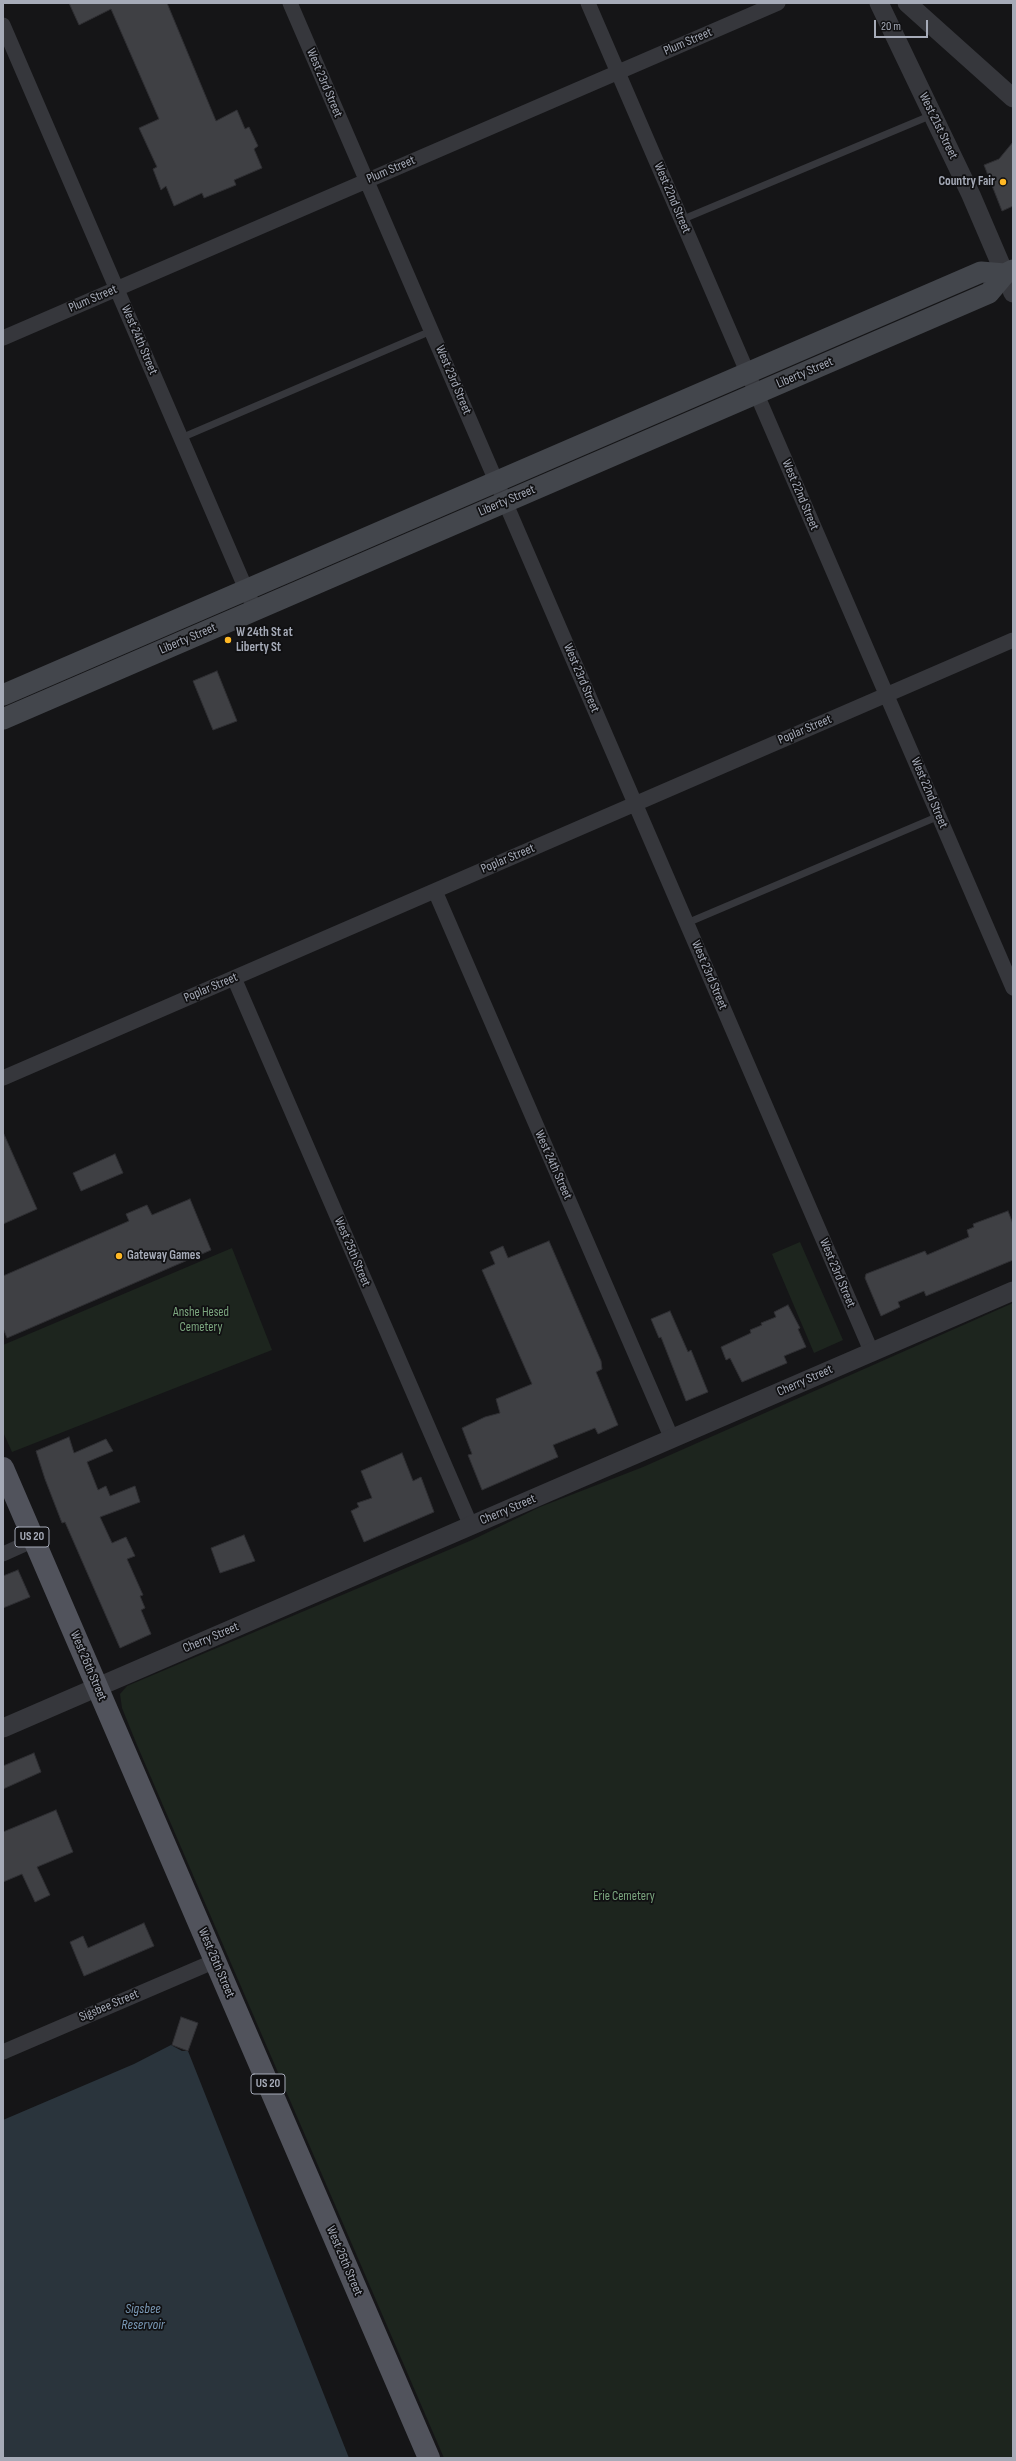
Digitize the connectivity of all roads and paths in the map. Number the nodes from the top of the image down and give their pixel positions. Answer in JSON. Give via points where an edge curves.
{"nodes":[{"id":1,"x":290,"y":3,"type":"edge"},
{"id":2,"x":588,"y":3,"type":"edge"},
{"id":3,"x":778,"y":3,"type":"edge"},
{"id":4,"x":879,"y":3,"type":"edge"},
{"id":5,"x":907,"y":3,"type":"edge"},
{"id":6,"x":3,"y":26,"type":"edge"},
{"id":7,"x":618,"y":72,"type":"junction"},
{"id":8,"x":1013,"y":98,"type":"edge"},
{"id":9,"x":932,"y":114,"type":"junction"},
{"id":10,"x":367,"y":181,"type":"junction"},
{"id":11,"x":681,"y":220,"type":"junction"},
{"id":12,"x":1009,"y":272,"type":"edge"},
{"id":13,"x":117,"y":289,"type":"junction"},
{"id":14,"x":1013,"y":293,"type":"edge"},
{"id":15,"x":431,"y":331,"type":"junction"},
{"id":16,"x":3,"y":338,"type":"edge"},
{"id":17,"x":748,"y":373,"type":"junction"},
{"id":18,"x":756,"y":394,"type":"junction"},
{"id":19,"x":181,"y":438,"type":"junction"},
{"id":20,"x":496,"y":481,"type":"junction"},
{"id":21,"x":505,"y":502,"type":"junction"},
{"id":22,"x":246,"y":590,"type":"junction"},
{"id":23,"x":255,"y":610,"type":"junction"},
{"id":24,"x":1013,"y":640,"type":"edge"},
{"id":25,"x":3,"y":695,"type":"edge"},
{"id":26,"x":886,"y":695,"type":"junction"},
{"id":27,"x":3,"y":718,"type":"edge"},
{"id":28,"x":635,"y":804,"type":"junction"},
{"id":29,"x":939,"y":816,"type":"junction"},
{"id":30,"x":435,"y":891,"type":"junction"},
{"id":31,"x":687,"y":923,"type":"junction"},
{"id":32,"x":234,"y":978,"type":"junction"},
{"id":33,"x":1013,"y":988,"type":"edge"},
{"id":34,"x":3,"y":1078,"type":"edge"},
{"id":35,"x":1013,"y":1291,"type":"edge"},
{"id":36,"x":872,"y":1353,"type":"junction"},
{"id":37,"x":672,"y":1439,"type":"junction"},
{"id":38,"x":3,"y":1468,"type":"edge"},
{"id":39,"x":471,"y":1526,"type":"junction"},
{"id":40,"x":34,"y":1540,"type":"junction"},
{"id":41,"x":3,"y":1554,"type":"edge"},
{"id":42,"x":98,"y":1687,"type":"junction"},
{"id":43,"x":3,"y":1728,"type":"edge"},
{"id":44,"x":215,"y":1961,"type":"junction"},
{"id":45,"x":3,"y":2052,"type":"edge"},
{"id":46,"x":429,"y":2458,"type":"edge"}],
"edges":[{"from":1,"to":10,"type":"street","name":"West 23rd Street"},
{"from":2,"to":7,"type":"street","name":"West 22nd Street"},
{"from":3,"to":7,"type":"street","name":"Plum Street"},
{"from":4,"to":9,"type":"street","name":"West 21st Street"},
{"from":5,"to":8,"type":"street"},
{"from":6,"to":13,"type":"street","name":"West 24th Street"},
{"from":7,"to":10,"type":"street","name":"Plum Street"},
{"from":7,"to":11,"type":"street","name":"West 22nd Street"},
{"from":9,"to":11,"type":"lane"},
{"from":9,"to":12,"type":"street","name":"West 21st Street"},
{"from":10,"to":13,"type":"street","name":"Plum Street"},
{"from":10,"to":15,"type":"street","name":"West 23rd Street"},
{"from":11,"to":17,"type":"street","name":"West 22nd Street"},
{"from":12,"to":14,"type":"street","name":"West 21st Street"},
{"from":12,"to":17,"type":"main road","name":"Liberty Street","via":[[982,272]]},
{"from":12,"to":18,"type":"main road","name":"Liberty Street","via":[[989,293]]},
{"from":13,"to":16,"type":"street","name":"Plum Street"},
{"from":13,"to":19,"type":"street","name":"West 24th Street"},
{"from":15,"to":19,"type":"lane"},
{"from":15,"to":20,"type":"street","name":"West 23rd Street"},
{"from":17,"to":18,"type":"street","name":"West 22nd Street"},
{"from":17,"to":20,"type":"main road","name":"Liberty Street"},
{"from":18,"to":21,"type":"main road","name":"Liberty Street"},
{"from":18,"to":26,"type":"street","name":"West 22nd Street"},
{"from":19,"to":22,"type":"street","name":"West 24th Street"},
{"from":20,"to":21,"type":"street","name":"West 23rd Street"},
{"from":20,"to":22,"type":"main road","name":"Liberty Street"},
{"from":21,"to":23,"type":"main road","name":"Liberty Street"},
{"from":21,"to":28,"type":"street","name":"West 23rd Street"},
{"from":22,"to":23,"type":"street","name":"West 24th Street"},
{"from":22,"to":25,"type":"main road","name":"Liberty Street"},
{"from":23,"to":27,"type":"main road","name":"Liberty Street"},
{"from":24,"to":26,"type":"street","name":"Poplar Street"},
{"from":26,"to":28,"type":"street","name":"Poplar Street"},
{"from":26,"to":29,"type":"street","name":"West 22nd Street"},
{"from":28,"to":30,"type":"street","name":"Poplar Street"},
{"from":28,"to":31,"type":"street","name":"West 23rd Street"},
{"from":29,"to":31,"type":"lane"},
{"from":29,"to":33,"type":"street","name":"West 22nd Street"},
{"from":30,"to":32,"type":"street","name":"Poplar Street"},
{"from":30,"to":37,"type":"street","name":"West 24th Street"},
{"from":31,"to":36,"type":"street","name":"West 23rd Street"},
{"from":32,"to":34,"type":"street","name":"Poplar Street"},
{"from":32,"to":39,"type":"street","name":"West 25th Street"},
{"from":35,"to":36,"type":"street","name":"Cherry Street"},
{"from":36,"to":37,"type":"street","name":"Cherry Street"},
{"from":37,"to":39,"type":"street","name":"Cherry Street"},
{"from":38,"to":40,"type":"main road","name":"West 26th Street","number":"US 20"},
{"from":39,"to":42,"type":"street","name":"Cherry Street"},
{"from":40,"to":41,"type":"street"},
{"from":40,"to":42,"type":"main road","name":"West 26th Street","number":"US 20"},
{"from":42,"to":43,"type":"street","name":"Cherry Street"},
{"from":42,"to":44,"type":"main road","name":"West 26th Street","number":"US 20"},
{"from":44,"to":45,"type":"street","name":"Sigsbee Street"},
{"from":44,"to":46,"type":"main road","name":"West 26th Street","number":"US 20"}]}
